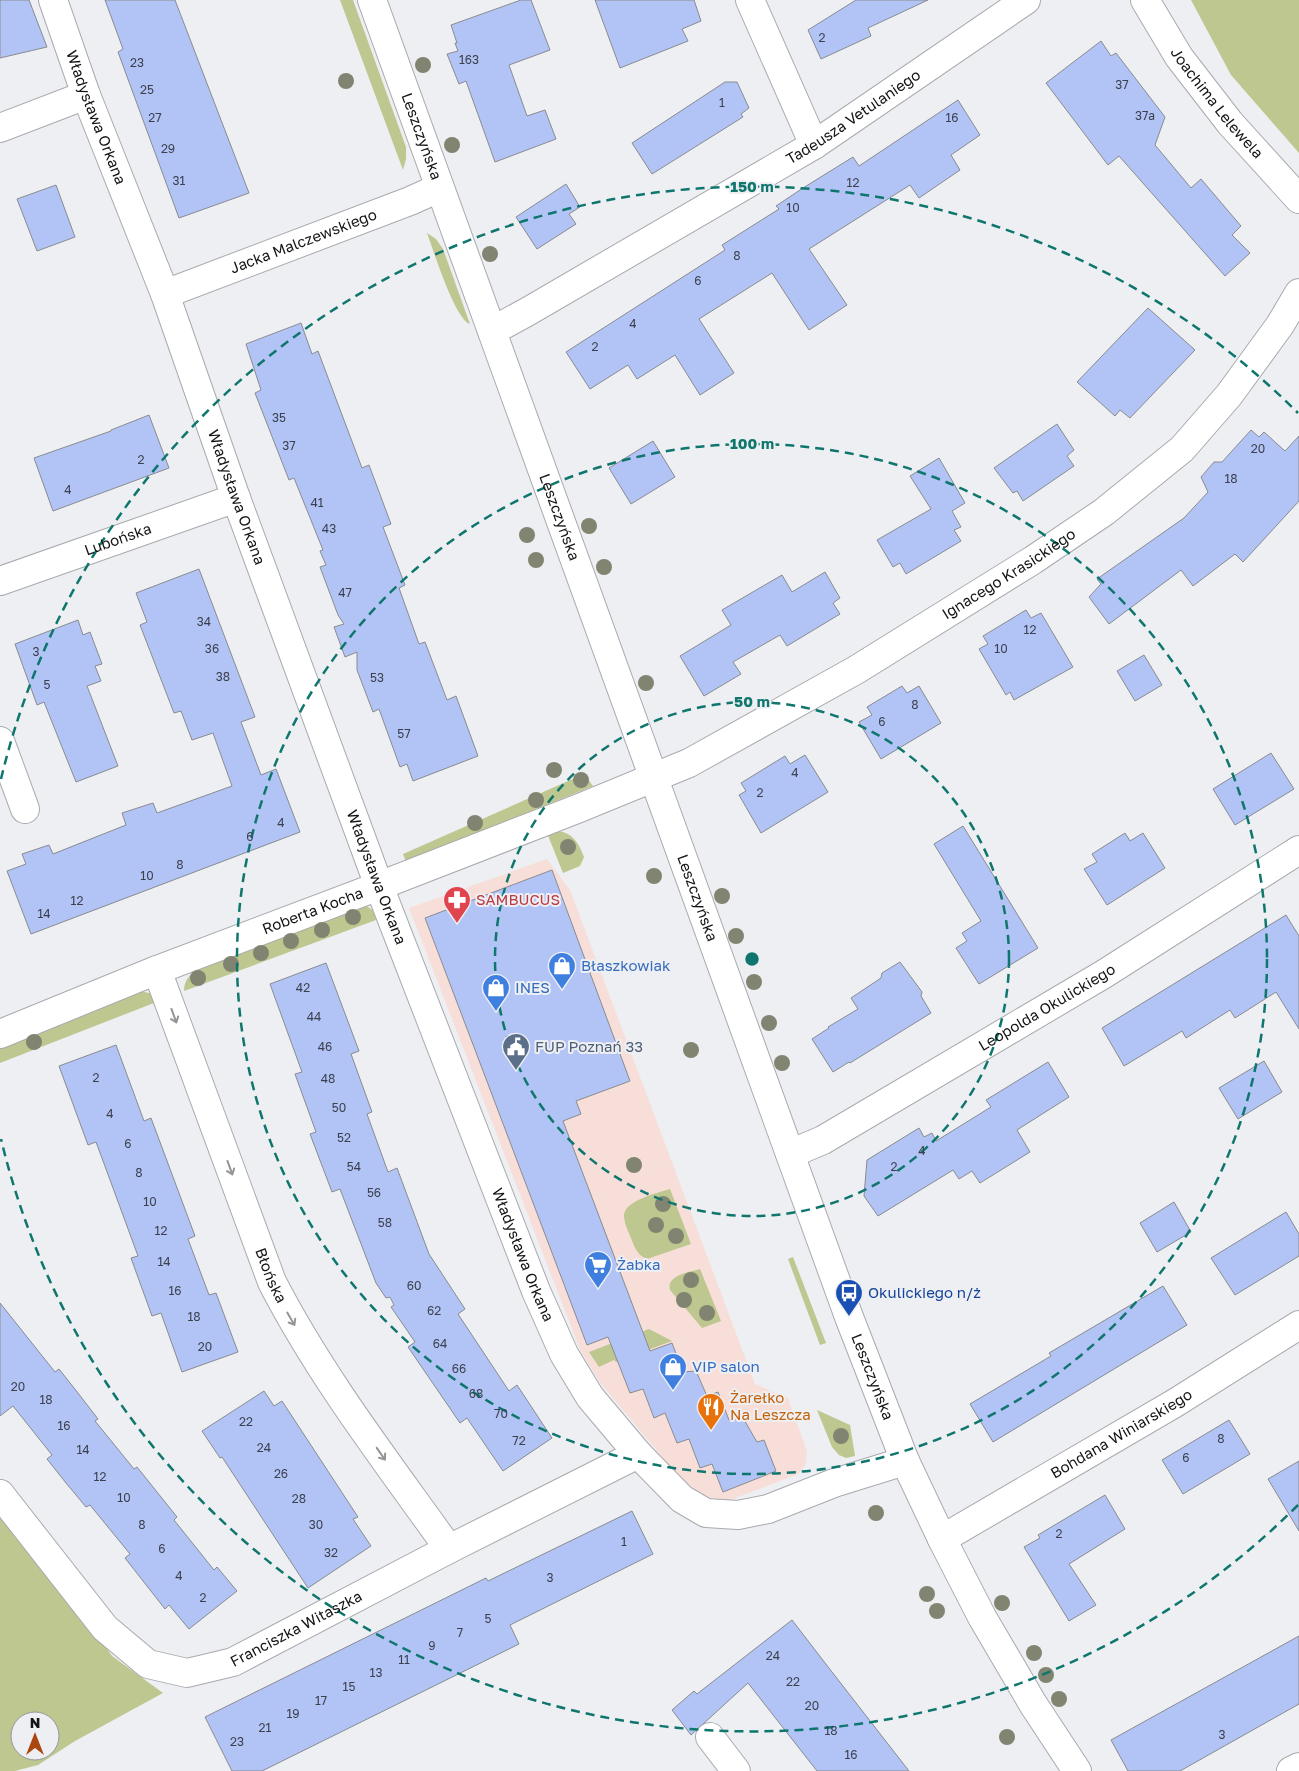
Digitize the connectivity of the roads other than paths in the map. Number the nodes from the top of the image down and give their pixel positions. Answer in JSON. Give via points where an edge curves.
{"nodes":[{"id":1,"x":53,"y":0,"type":"edge"},
{"id":2,"x":372,"y":0,"type":"edge"},
{"id":3,"x":750,"y":0,"type":"edge"},
{"id":4,"x":1026,"y":0,"type":"edge"},
{"id":5,"x":1145,"y":0,"type":"edge"},
{"id":6,"x":86,"y":95,"type":"junction"},
{"id":7,"x":0,"y":128,"type":"edge"},
{"id":8,"x":814,"y":145,"type":"junction"},
{"id":9,"x":439,"y":188,"type":"junction"},
{"id":10,"x":1299,"y":199,"type":"edge"},
{"id":11,"x":1299,"y":292,"type":"edge"},
{"id":12,"x":165,"y":294,"type":"junction"},
{"id":13,"x":492,"y":331,"type":"junction"},
{"id":14,"x":236,"y":498,"type":"junction"},
{"id":15,"x":0,"y":581,"type":"edge"},
{"id":16,"x":0,"y":742,"type":"edge"},
{"id":17,"x":654,"y":778,"type":"junction"},
{"id":18,"x":25,"y":809,"type":"dead end"},
{"id":19,"x":1299,"y":850,"type":"edge"},
{"id":20,"x":379,"y":886,"type":"junction"},
{"id":21,"x":157,"y":970,"type":"junction"},
{"id":22,"x":0,"y":1034,"type":"edge"},
{"id":23,"x":790,"y":1154,"type":"junction"},
{"id":24,"x":1299,"y":1325,"type":"edge"},
{"id":25,"x":638,"y":1454,"type":"junction"},
{"id":26,"x":905,"y":1461,"type":"junction"},
{"id":27,"x":0,"y":1494,"type":"edge"},
{"id":28,"x":942,"y":1539,"type":"junction"},
{"id":29,"x":449,"y":1549,"type":"junction"},
{"id":30,"x":710,"y":1737,"type":"dead end"},
{"id":31,"x":1299,"y":1767,"type":"edge"},
{"id":32,"x":736,"y":1771,"type":"edge"},
{"id":33,"x":1077,"y":1771,"type":"edge"},
{"id":34,"x":1292,"y":1771,"type":"edge"}],
"edges":[{"from":1,"to":6,"type":"street","name":"Władysława Orkana"},
{"from":2,"to":9,"type":"street","name":"Leszczyńska"},
{"from":3,"to":8,"type":"street"},
{"from":4,"to":8,"type":"street","name":"Tadeusza Vetulaniego"},
{"from":5,"to":10,"type":"street","name":"Joachima Lelewela","via":[[1179,57],[1230,123]]},
{"from":6,"to":7,"type":"street"},
{"from":6,"to":12,"type":"street","name":"Władysława Orkana"},
{"from":8,"to":13,"type":"street","name":"Tadeusza Vetulaniego"},
{"from":9,"to":12,"type":"street","name":"Jacka Malczewskiego"},
{"from":9,"to":13,"type":"street","name":"Leszczyńska"},
{"from":11,"to":17,"type":"street","name":"Ignacego Krasickiego","via":[[1280,325],[1229,395],[1182,449],[1104,512],[856,670],[689,763]]},
{"from":12,"to":14,"type":"street","name":"Władysława Orkana"},
{"from":13,"to":17,"type":"street","name":"Leszczyńska"},
{"from":14,"to":15,"type":"street","name":"Lubońska"},
{"from":14,"to":20,"type":"street","name":"Władysława Orkana"},
{"from":16,"to":18,"type":"street"},
{"from":17,"to":20,"type":"street","name":"Roberta Kocha"},
{"from":17,"to":23,"type":"street","name":"Leszczyńska"},
{"from":19,"to":23,"type":"street","name":"Leopolda Okulickiego","via":[[1104,974],[823,1140]]},
{"from":20,"to":21,"type":"street","name":"Roberta Kocha"},
{"from":20,"to":25,"type":"street","name":"Władysława Orkana","via":[[536,1292],[564,1354],[590,1398]]},
{"from":21,"to":22,"type":"street","name":"Roberta Kocha"},
{"from":21,"to":29,"type":"street","name":"Błońska","one_way":true,"via":[[276,1290],[334,1387]]},
{"from":23,"to":26,"type":"street","name":"Leszczyńska"},
{"from":24,"to":28,"type":"street","name":"Bohdana Winiarskiego","via":[[1175,1403]]},
{"from":25,"to":26,"type":"street","name":"Władysława Orkana","via":[[682,1499],[706,1513],[738,1516],[768,1509],[834,1483]]},
{"from":25,"to":29,"type":"street","name":"Franciszka Witaszka"},
{"from":26,"to":28,"type":"street","name":"Leszczyńska"},
{"from":27,"to":29,"type":"street","name":"Franciszka Witaszka","via":[[105,1628],[148,1664],[186,1673],[233,1662]]},
{"from":28,"to":33,"type":"street","name":"Leszczyńska","via":[[982,1617]]},
{"from":30,"to":32,"type":"street"},
{"from":31,"to":34,"type":"street"}]}
